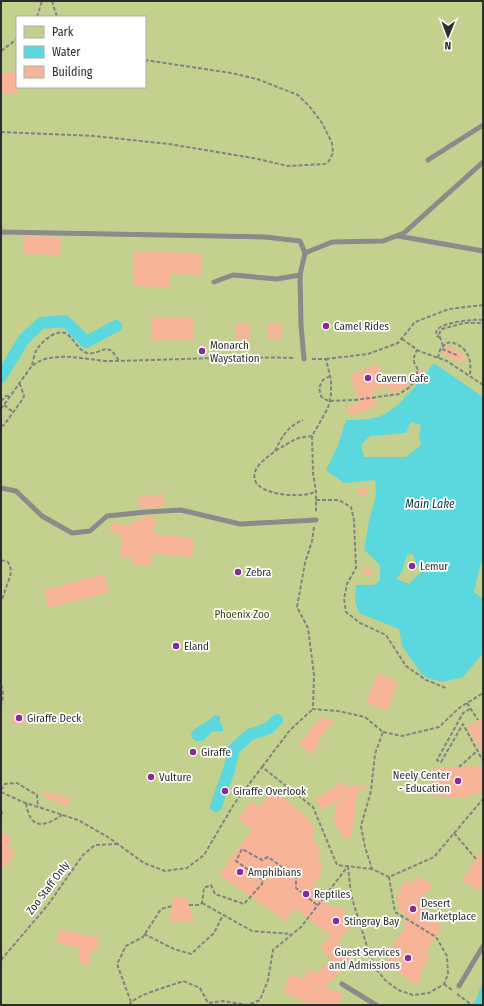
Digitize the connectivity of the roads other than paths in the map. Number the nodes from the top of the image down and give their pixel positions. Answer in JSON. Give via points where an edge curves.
{"nodes":[{"id":1,"x":483,"y":125,"type":"edge"},
{"id":2,"x":428,"y":160,"type":"dead end"},
{"id":3,"x":483,"y":162,"type":"edge"},
{"id":4,"x":1,"y":232,"type":"edge"},
{"id":5,"x":397,"y":236,"type":"junction"},
{"id":6,"x":483,"y":251,"type":"edge"},
{"id":7,"x":306,"y":253,"type":"junction"},
{"id":8,"x":300,"y":275,"type":"junction"},
{"id":9,"x":214,"y":282,"type":"dead end"},
{"id":10,"x":304,"y":359,"type":"road end"},
{"id":11,"x":1,"y":488,"type":"edge"},
{"id":12,"x":316,"y":520,"type":"road end"},
{"id":13,"x":483,"y":946,"type":"edge"},
{"id":14,"x":342,"y":984,"type":"dead end"},
{"id":15,"x":460,"y":986,"type":"dead end"},
{"id":16,"x":376,"y":1005,"type":"edge"}],
"edges":[{"from":1,"to":2,"type":"lane"},
{"from":3,"to":5,"type":"lane"},
{"from":4,"to":7,"type":"lane","via":[[265,237],[300,241]]},
{"from":5,"to":6,"type":"lane"},
{"from":5,"to":7,"type":"lane","via":[[383,241],[332,242]]},
{"from":7,"to":8,"type":"lane"},
{"from":8,"to":9,"type":"lane","via":[[277,279],[233,275]]},
{"from":8,"to":10,"type":"lane"},
{"from":11,"to":12,"type":"lane","via":[[16,491],[42,516],[72,533],[90,531],[108,516],[181,510],[240,524]]},
{"from":13,"to":15,"type":"lane"},
{"from":14,"to":16,"type":"lane"}]}
